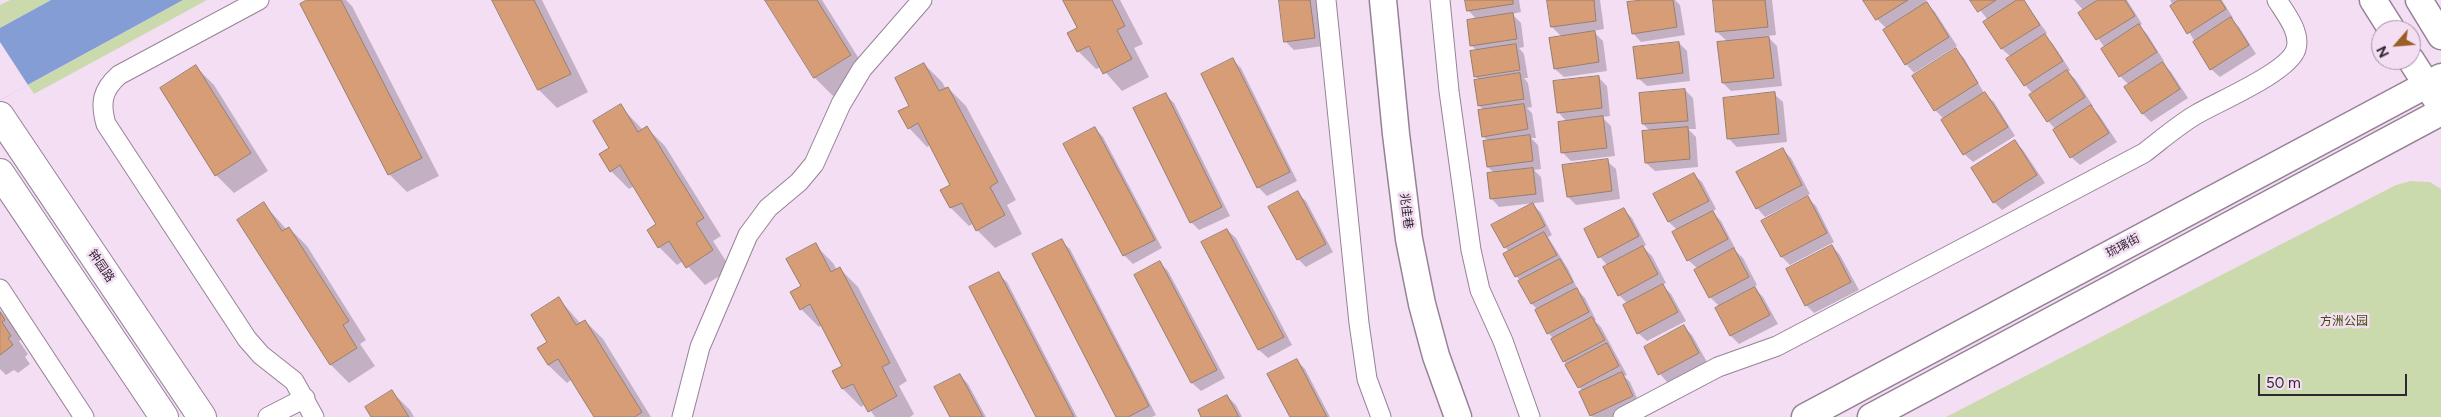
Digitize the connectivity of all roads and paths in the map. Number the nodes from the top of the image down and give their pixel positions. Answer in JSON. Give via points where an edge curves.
{"nodes":[{"id":1,"x":258,"y":0,"type":"edge"},
{"id":2,"x":922,"y":0,"type":"edge"},
{"id":3,"x":1326,"y":0,"type":"edge"},
{"id":4,"x":1383,"y":0,"type":"edge"},
{"id":5,"x":1440,"y":0,"type":"edge"},
{"id":6,"x":2277,"y":0,"type":"edge"},
{"id":7,"x":2373,"y":0,"type":"edge"},
{"id":8,"x":2419,"y":0,"type":"edge"},
{"id":9,"x":2386,"y":20,"type":"edge"},
{"id":10,"x":2441,"y":36,"type":"edge"},
{"id":11,"x":2421,"y":69,"type":"edge"},
{"id":12,"x":2434,"y":81,"type":"edge"},
{"id":13,"x":2441,"y":107,"type":"edge"},
{"id":14,"x":2441,"y":112,"type":"edge"},
{"id":15,"x":0,"y":116,"type":"edge"},
{"id":16,"x":0,"y":173,"type":"edge"},
{"id":17,"x":0,"y":289,"type":"edge"},
{"id":18,"x":305,"y":398,"type":"junction"},
{"id":19,"x":84,"y":417,"type":"edge"},
{"id":20,"x":164,"y":417,"type":"edge"},
{"id":21,"x":202,"y":417,"type":"edge"},
{"id":22,"x":268,"y":417,"type":"edge"},
{"id":23,"x":314,"y":417,"type":"edge"},
{"id":24,"x":682,"y":417,"type":"edge"},
{"id":25,"x":1381,"y":417,"type":"edge"},
{"id":26,"x":1458,"y":417,"type":"edge"},
{"id":27,"x":1530,"y":417,"type":"edge"},
{"id":28,"x":1623,"y":417,"type":"edge"},
{"id":29,"x":1805,"y":417,"type":"edge"},
{"id":30,"x":1871,"y":417,"type":"edge"}],
"edges":[{"from":1,"to":18,"type":"street","via":[[119,75],[104,92],[102,110],[106,124],[246,339],[294,381]]},
{"from":2,"to":24,"type":"street","via":[[862,68],[841,104],[814,164],[799,182],[768,208],[748,235],[700,347]]},
{"from":3,"to":25,"type":"street","via":[[1359,323],[1367,379]]},
{"from":4,"to":26,"type":"main road","name":"兆佳巷","via":[[1410,239],[1436,356]]},
{"from":5,"to":27,"type":"street","via":[[1471,250],[1480,290],[1503,341]]},
{"from":6,"to":28,"type":"street","via":[[2296,37],[2296,49],[2281,68],[2195,114],[2144,153],[1777,346],[1718,367]]},
{"from":7,"to":9,"type":"main road"},
{"from":8,"to":10,"type":"main road"},
{"from":11,"to":12,"type":"main road"},
{"from":12,"to":13,"type":"main road"},
{"from":12,"to":29,"type":"main road","name":"琉璃街"},
{"from":14,"to":30,"type":"main road"},
{"from":15,"to":21,"type":"main road","name":"钟园路"},
{"from":16,"to":20,"type":"main road"},
{"from":17,"to":19,"type":"street"},
{"from":18,"to":22,"type":"street"},
{"from":18,"to":23,"type":"street"}]}
